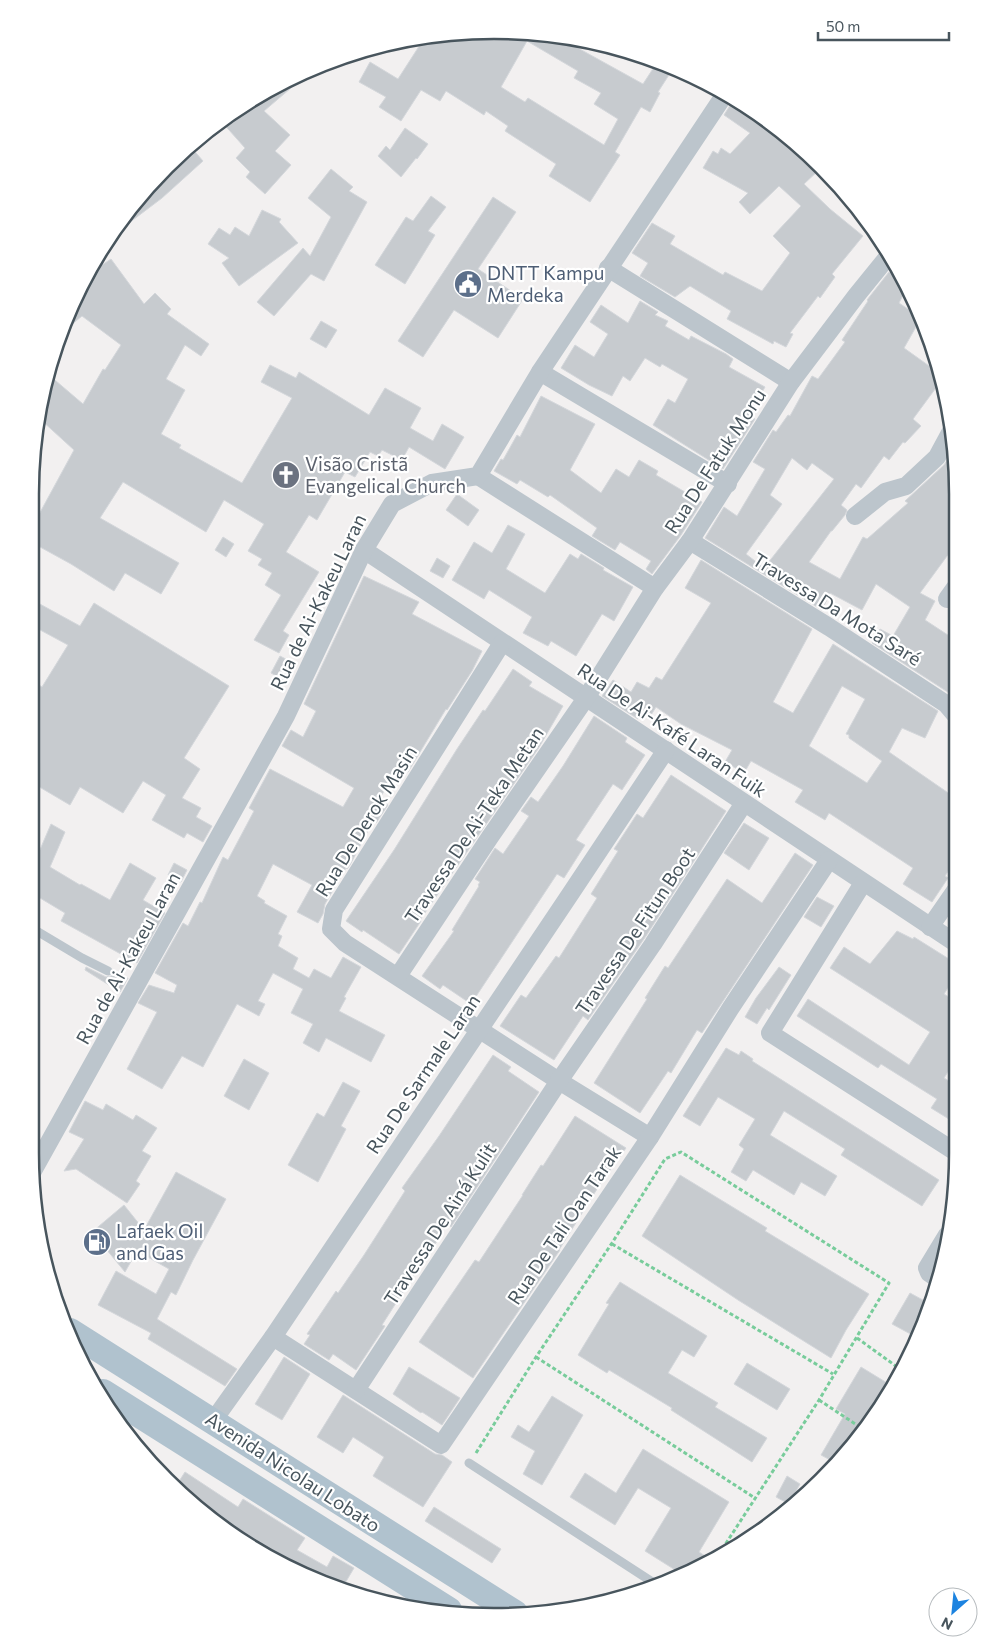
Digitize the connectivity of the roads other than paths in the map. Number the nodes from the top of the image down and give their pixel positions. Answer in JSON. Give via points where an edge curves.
{"nodes":[{"id":1,"x":721,"y":99,"type":"edge"},
{"id":2,"x":885,"y":261,"type":"edge"},
{"id":3,"x":608,"y":268,"type":"junction"},
{"id":4,"x":540,"y":372,"type":"junction"},
{"id":5,"x":791,"y":382,"type":"junction"},
{"id":6,"x":946,"y":442,"type":"edge"},
{"id":7,"x":478,"y":476,"type":"junction"},
{"id":8,"x":728,"y":484,"type":"junction"},
{"id":9,"x":855,"y":516,"type":"dead end"},
{"id":10,"x":690,"y":541,"type":"junction"},
{"id":11,"x":364,"y":550,"type":"junction"},
{"id":12,"x":655,"y":588,"type":"junction"},
{"id":13,"x":502,"y":643,"type":"junction"},
{"id":14,"x":586,"y":698,"type":"junction"},
{"id":15,"x":949,"y":708,"type":"edge"},
{"id":16,"x":666,"y":750,"type":"junction"},
{"id":17,"x":744,"y":804,"type":"junction"},
{"id":18,"x":829,"y":860,"type":"junction"},
{"id":19,"x":863,"y":883,"type":"junction"},
{"id":20,"x":949,"y":900,"type":"edge"},
{"id":21,"x":930,"y":927,"type":"junction"},
{"id":22,"x":39,"y":932,"type":"edge"},
{"id":23,"x":949,"y":939,"type":"edge"},
{"id":24,"x":108,"y":971,"type":"dead end"},
{"id":25,"x":398,"y":976,"type":"junction"},
{"id":26,"x":479,"y":1029,"type":"junction"},
{"id":27,"x":559,"y":1081,"type":"junction"},
{"id":28,"x":650,"y":1137,"type":"junction"},
{"id":29,"x":949,"y":1148,"type":"edge"},
{"id":30,"x":39,"y":1159,"type":"edge"},
{"id":31,"x":940,"y":1247,"type":"edge"},
{"id":32,"x":933,"y":1275,"type":"edge"},
{"id":33,"x":77,"y":1335,"type":"edge"},
{"id":34,"x":273,"y":1337,"type":"junction"},
{"id":35,"x":356,"y":1390,"type":"junction"},
{"id":36,"x":109,"y":1396,"type":"edge"},
{"id":37,"x":213,"y":1421,"type":"junction"},
{"id":38,"x":469,"y":1464,"type":"road end"},
{"id":39,"x":650,"y":1580,"type":"edge"},
{"id":40,"x":440,"y":1605,"type":"edge"},
{"id":41,"x":505,"y":1608,"type":"edge"}],
"edges":[{"from":1,"to":3,"type":"street"},
{"from":2,"to":5,"type":"street","name":"Rua De Fatuk Monu"},
{"from":3,"to":4,"type":"street"},
{"from":3,"to":5,"type":"street"},
{"from":4,"to":7,"type":"street"},
{"from":4,"to":8,"type":"street"},
{"from":5,"to":8,"type":"street","name":"Rua De Fatuk Monu"},
{"from":6,"to":9,"type":"street","via":[[937,457],[906,486],[885,492]]},
{"from":7,"to":11,"type":"street","name":"Rua de Ai-Kakeu Laran","via":[[432,483],[392,504]]},
{"from":7,"to":12,"type":"street"},
{"from":8,"to":10,"type":"street","name":"Rua De Fatuk Monu"},
{"from":10,"to":12,"type":"street","name":"Rua De Fatuk Monu"},
{"from":10,"to":15,"type":"street","name":"Travessa Da Mota Saré","via":[[846,638]]},
{"from":11,"to":13,"type":"street","name":"Rua De Ai-Kafé Laran Fuik"},
{"from":11,"to":30,"type":"street","name":"Rua de Ai-Kakeu Laran","via":[[286,716],[131,984]]},
{"from":12,"to":14,"type":"street","name":"Rua De Fatuk Monu"},
{"from":13,"to":14,"type":"street","name":"Rua De Ai-Kafé Laran Fuik"},
{"from":13,"to":25,"type":"street","name":"Rua De Derok Masin","via":[[334,910],[331,929],[345,943]]},
{"from":14,"to":16,"type":"street","name":"Rua De Ai-Kafé Laran Fuik"},
{"from":14,"to":25,"type":"street","name":"Travessa De Ai-Teka Metan"},
{"from":16,"to":17,"type":"street","name":"Rua De Ai-Kafé Laran Fuik"},
{"from":16,"to":26,"type":"street","name":"Rua De Sarmale Laran"},
{"from":17,"to":18,"type":"street","name":"Rua De Ai-Kafé Laran Fuik"},
{"from":17,"to":27,"type":"street","name":"Travessa De Fitun Boot"},
{"from":18,"to":19,"type":"street","name":"Rua De Ai-Kafé Laran Fuik"},
{"from":18,"to":28,"type":"street","name":"Rua De Tali Oan Tarak"},
{"from":19,"to":21,"type":"street","name":"Rua De Ai-Kafé Laran Fuik"},
{"from":19,"to":29,"type":"street","via":[[770,1033]]},
{"from":20,"to":21,"type":"street"},
{"from":21,"to":23,"type":"street","name":"Rua De Ai-Kafé Laran Fuik"},
{"from":22,"to":24,"type":"lane"},
{"from":25,"to":26,"type":"street","name":"Rua De Derok Masin"},
{"from":26,"to":27,"type":"street","name":"Rua De Derok Masin"},
{"from":26,"to":34,"type":"street","name":"Rua De Sarmale Laran"},
{"from":27,"to":28,"type":"street","name":"Rua De Derok Masin"},
{"from":27,"to":35,"type":"street","name":"Travessa De Ainá Kulit"},
{"from":28,"to":35,"type":"street","name":"Rua De Tali Oan Tarak","via":[[441,1445]]},
{"from":31,"to":32,"type":"street","via":[[927,1268]]},
{"from":33,"to":37,"type":"main road","name":"Avenida Nicolau Lobato"},
{"from":34,"to":35,"type":"street","name":"Rua De Tali Oan Tarak"},
{"from":34,"to":37,"type":"street","name":"Rua De Sarmale Laran"},
{"from":36,"to":40,"type":"main road","name":"Avenida Nicolau Lobato"},
{"from":37,"to":41,"type":"main road","name":"Avenida Nicolau Lobato"},
{"from":38,"to":39,"type":"lane"}]}
